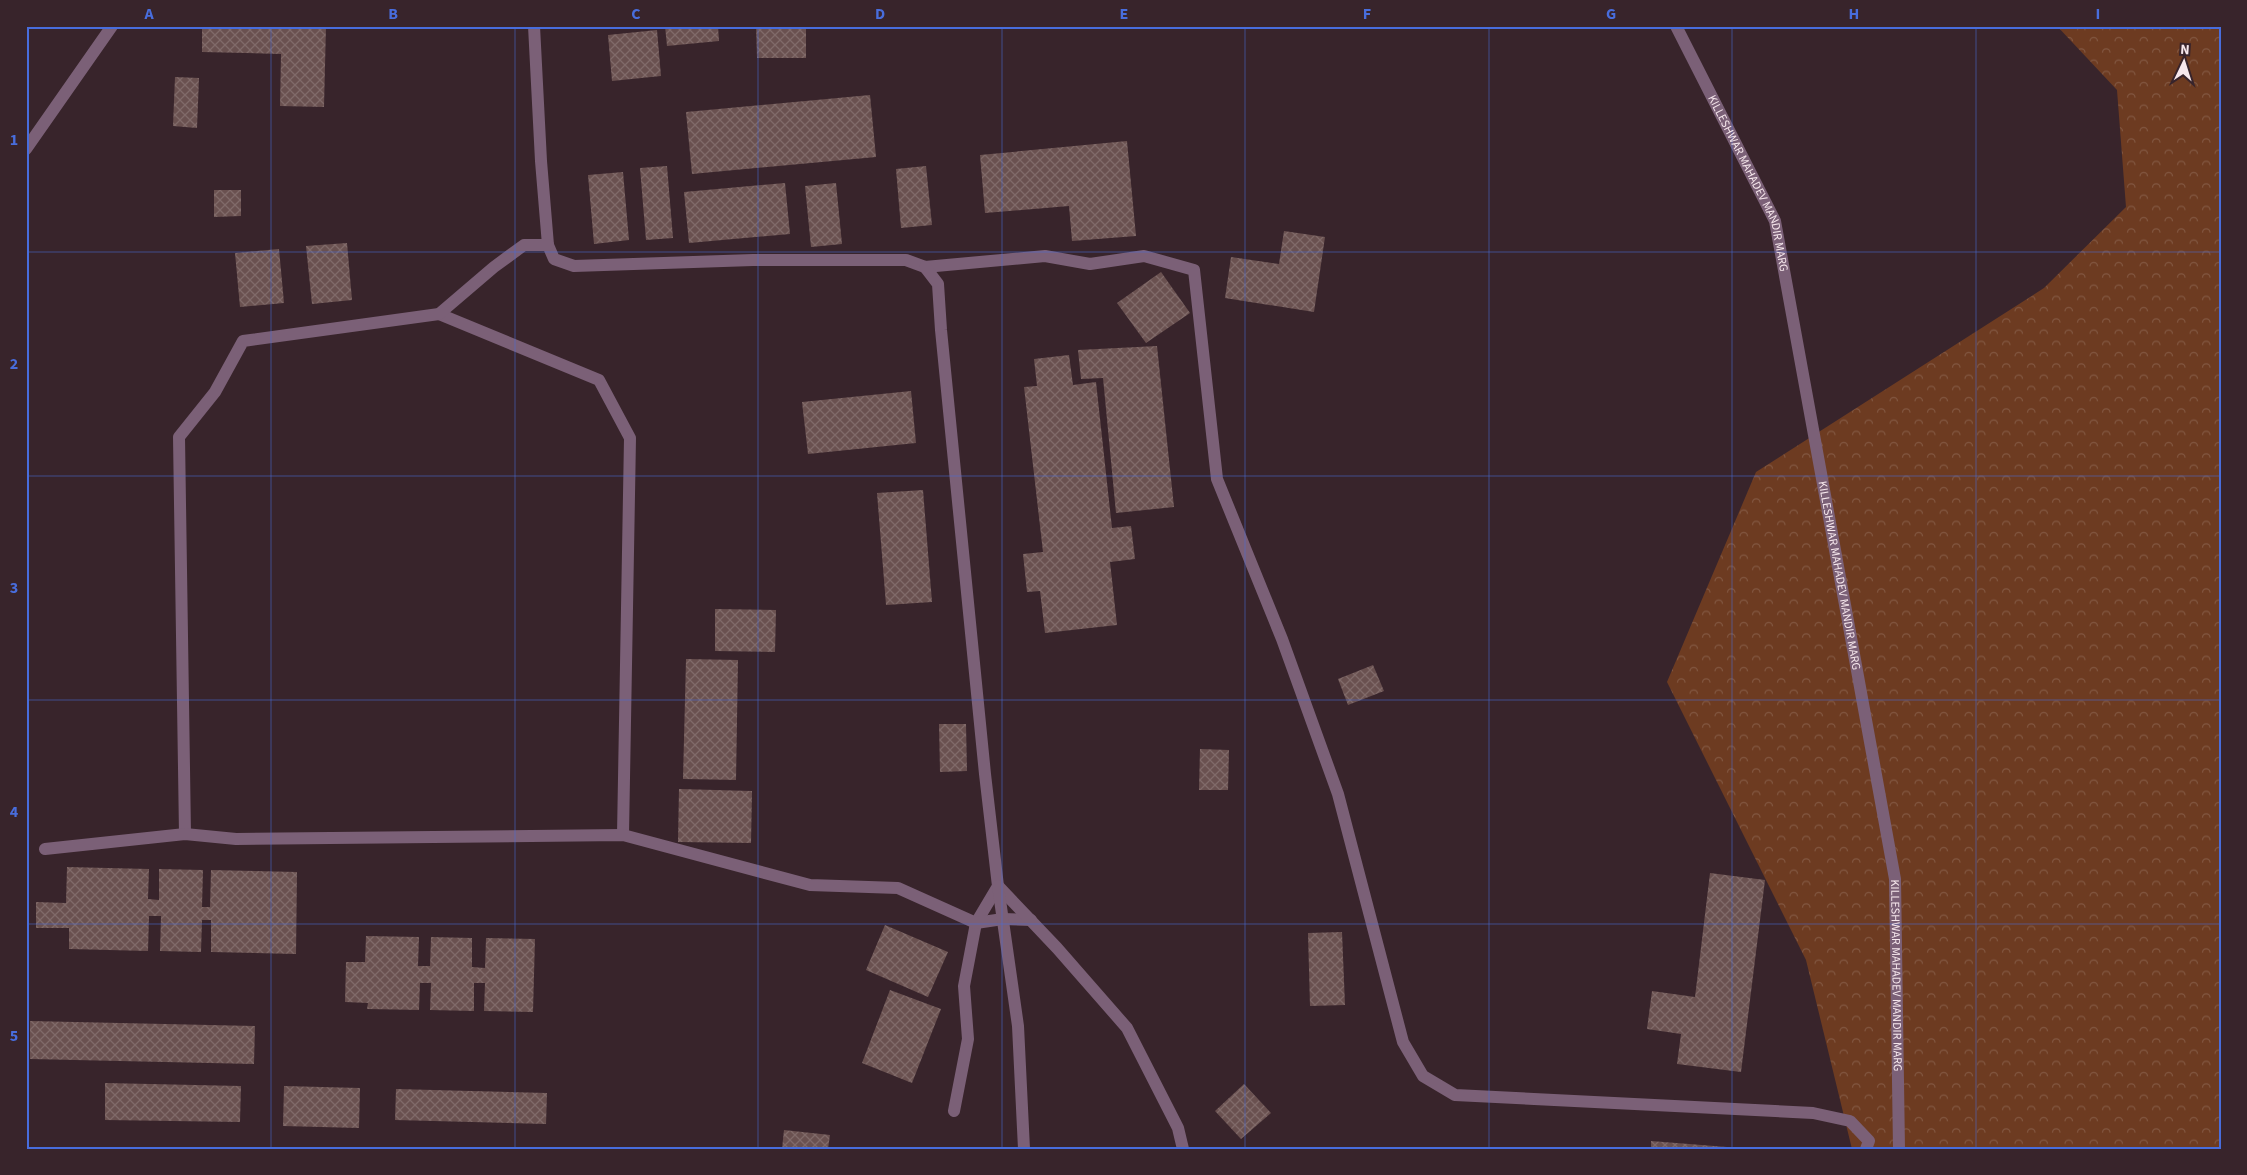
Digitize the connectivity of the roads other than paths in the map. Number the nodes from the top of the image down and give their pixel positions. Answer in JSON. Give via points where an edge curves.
{"nodes":[{"id":1,"x":112,"y":26,"type":"edge"},
{"id":2,"x":534,"y":26,"type":"edge"},
{"id":3,"x":1676,"y":26,"type":"edge"},
{"id":4,"x":26,"y":149,"type":"edge"},
{"id":5,"x":548,"y":244,"type":"junction"},
{"id":6,"x":925,"y":268,"type":"junction"},
{"id":7,"x":439,"y":314,"type":"junction"},
{"id":8,"x":185,"y":834,"type":"junction"},
{"id":9,"x":623,"y":836,"type":"junction"},
{"id":10,"x":45,"y":849,"type":"dead end"},
{"id":11,"x":998,"y":886,"type":"junction"},
{"id":12,"x":1003,"y":920,"type":"junction"},
{"id":13,"x":1031,"y":920,"type":"junction"},
{"id":14,"x":976,"y":923,"type":"junction"},
{"id":15,"x":954,"y":1111,"type":"dead end"},
{"id":16,"x":1024,"y":1149,"type":"edge"},
{"id":17,"x":1183,"y":1149,"type":"edge"},
{"id":18,"x":1866,"y":1149,"type":"edge"},
{"id":19,"x":1899,"y":1149,"type":"edge"}],
"edges":[{"from":1,"to":4,"type":"street"},
{"from":2,"to":5,"type":"street","via":[[540,161]]},
{"from":3,"to":19,"type":"street","name":"KILLESHWAR MAHADEV MANDIR MARG","via":[[1775,221],[1895,879]]},
{"from":5,"to":6,"type":"street","via":[[554,259],[574,266],[754,260],[906,260]]},
{"from":5,"to":7,"type":"street","via":[[524,245]]},
{"from":6,"to":11,"type":"street","via":[[938,284]]},
{"from":6,"to":18,"type":"street","via":[[1045,256],[1090,264],[1144,256],[1194,270],[1217,478],[1282,639],[1338,794],[1403,1042],[1423,1076],[1455,1095],[1813,1113],[1850,1121],[1868,1141]]},
{"from":7,"to":8,"type":"street","via":[[243,341],[215,392],[179,437]]},
{"from":7,"to":9,"type":"street","via":[[599,380],[630,438]]},
{"from":8,"to":9,"type":"street","via":[[236,839]]},
{"from":8,"to":10,"type":"street"},
{"from":9,"to":14,"type":"street","via":[[810,885],[898,888]]},
{"from":11,"to":12,"type":"street"},
{"from":11,"to":13,"type":"street"},
{"from":11,"to":14,"type":"street"},
{"from":12,"to":13,"type":"street"},
{"from":12,"to":14,"type":"street"},
{"from":12,"to":16,"type":"street","via":[[1018,1026]]},
{"from":13,"to":17,"type":"street","via":[[1127,1028],[1178,1128]]},
{"from":14,"to":15,"type":"street","via":[[964,986],[968,1039]]}]}
